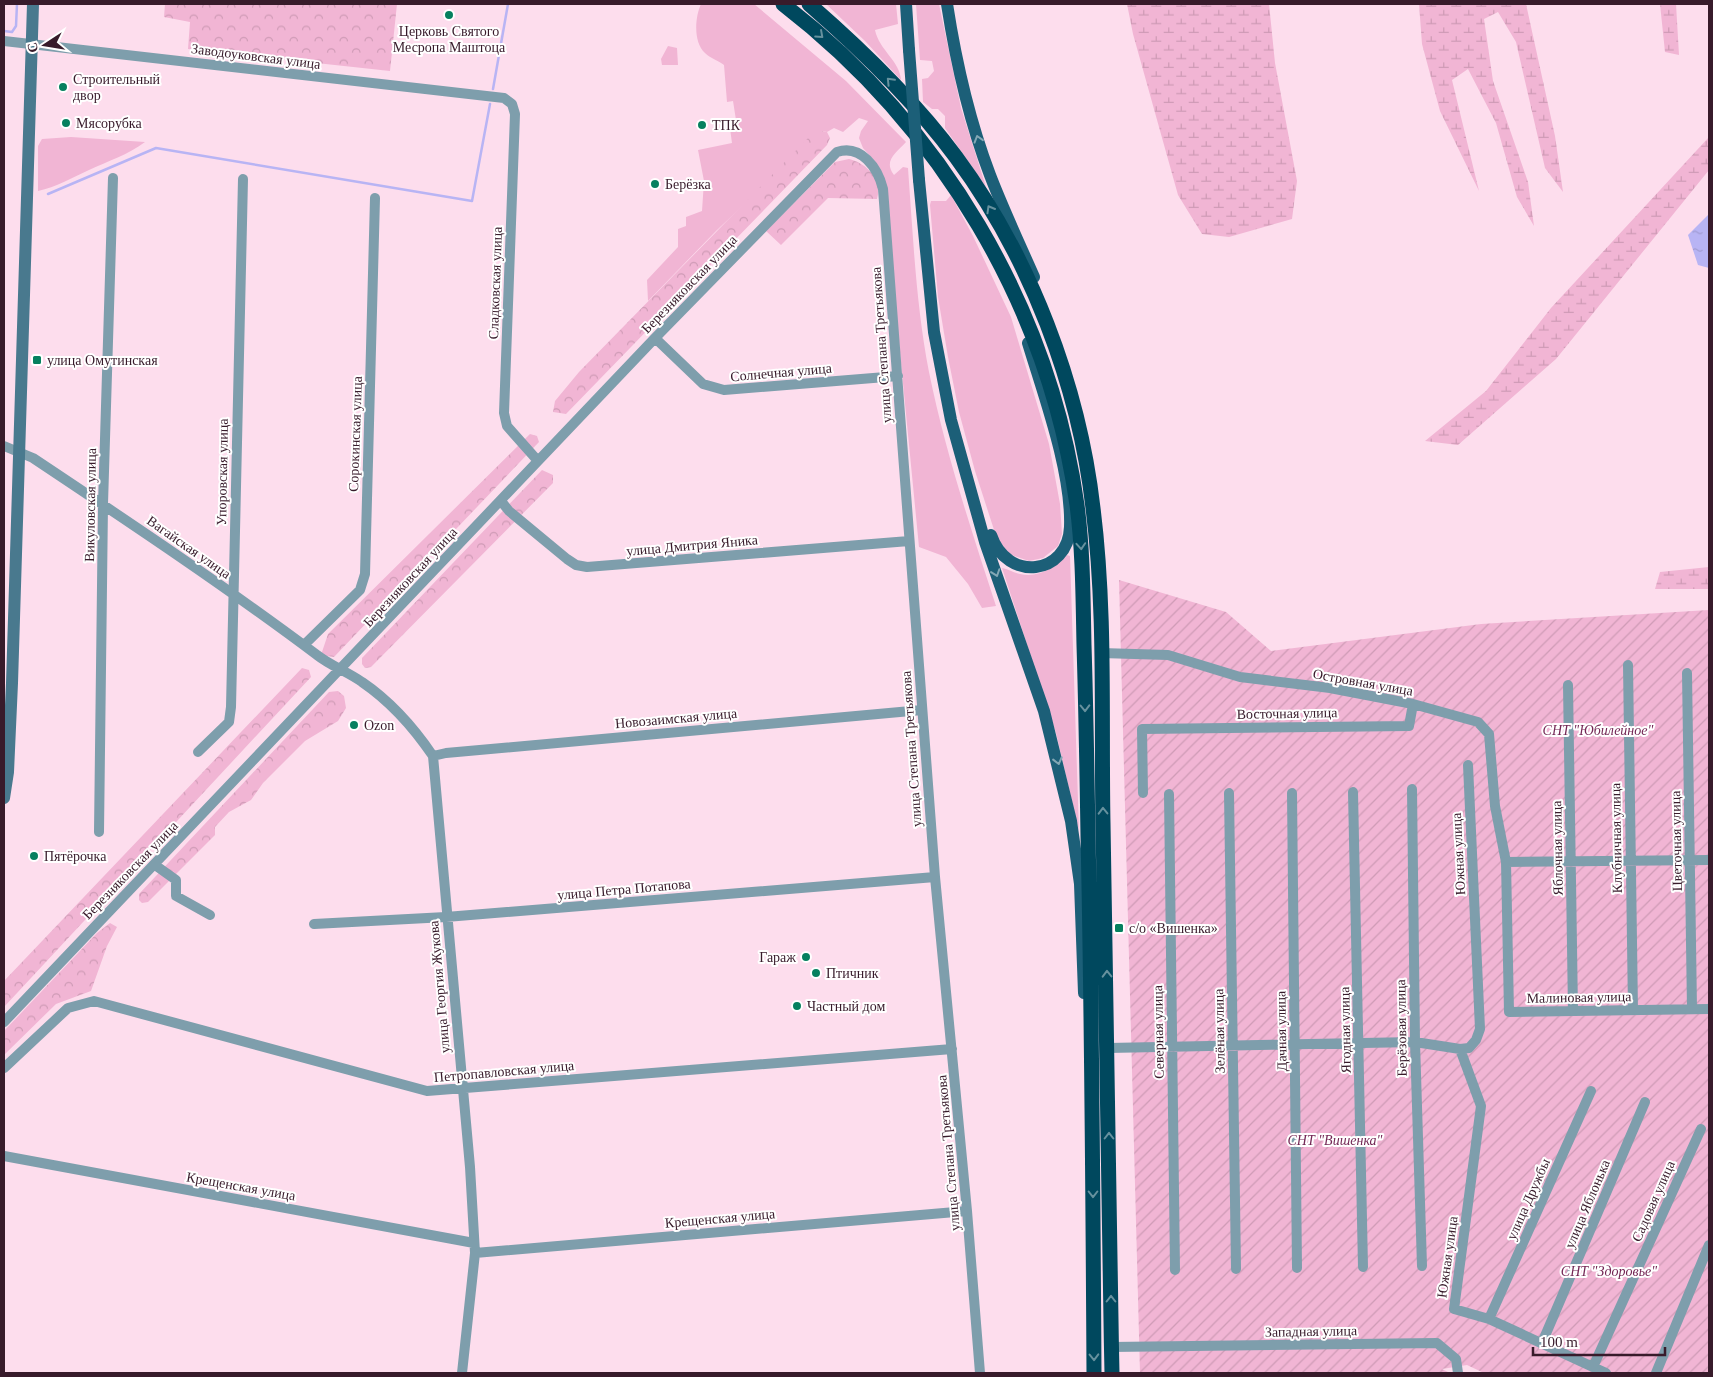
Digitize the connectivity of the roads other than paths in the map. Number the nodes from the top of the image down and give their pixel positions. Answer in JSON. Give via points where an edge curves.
{"nodes":[{"id":1,"x":33,"y":4,"type":"edge"},
{"id":2,"x":783,"y":4,"type":"edge"},
{"id":3,"x":809,"y":4,"type":"edge"},
{"id":4,"x":906,"y":4,"type":"edge"},
{"id":5,"x":948,"y":4,"type":"edge"},
{"id":6,"x":4,"y":41,"type":"edge"},
{"id":7,"x":31,"y":44,"type":"junction"},
{"id":8,"x":504,"y":98,"type":"joint"},
{"id":9,"x":837,"y":152,"type":"joint"},
{"id":10,"x":113,"y":178,"type":"dead end"},
{"id":11,"x":243,"y":179,"type":"dead end"},
{"id":12,"x":375,"y":198,"type":"dead end"},
{"id":13,"x":1009,"y":281,"type":"junction"},
{"id":14,"x":655,"y":338,"type":"junction"},
{"id":15,"x":898,"y":376,"type":"junction"},
{"id":16,"x":957,"y":442,"type":"junction"},
{"id":17,"x":4,"y":446,"type":"edge"},
{"id":18,"x":18,"y":451,"type":"junction"},
{"id":19,"x":538,"y":461,"type":"junction"},
{"id":20,"x":1087,"y":466,"type":"junction"},
{"id":21,"x":501,"y":501,"type":"junction"},
{"id":22,"x":103,"y":504,"type":"junction"},
{"id":23,"x":910,"y":541,"type":"junction"},
{"id":24,"x":233,"y":595,"type":"junction"},
{"id":25,"x":304,"y":645,"type":"junction"},
{"id":26,"x":1100,"y":653,"type":"junction"},
{"id":27,"x":1628,"y":665,"type":"dead end"},
{"id":28,"x":339,"y":671,"type":"junction"},
{"id":29,"x":1687,"y":673,"type":"dead end"},
{"id":30,"x":1568,"y":685,"type":"dead end"},
{"id":31,"x":1413,"y":704,"type":"junction"},
{"id":32,"x":922,"y":710,"type":"junction"},
{"id":33,"x":198,"y":752,"type":"dead end"},
{"id":34,"x":433,"y":756,"type":"junction"},
{"id":35,"x":1468,"y":765,"type":"dead end"},
{"id":36,"x":1412,"y":789,"type":"dead end"},
{"id":37,"x":1143,"y":792,"type":"dead end"},
{"id":38,"x":1353,"y":792,"type":"dead end"},
{"id":39,"x":1229,"y":793,"type":"dead end"},
{"id":40,"x":1292,"y":793,"type":"dead end"},
{"id":41,"x":1169,"y":794,"type":"dead end"},
{"id":42,"x":4,"y":798,"type":"edge"},
{"id":43,"x":99,"y":832,"type":"dead end"},
{"id":44,"x":1689,"y":860,"type":"junction"},
{"id":45,"x":1709,"y":860,"type":"edge"},
{"id":46,"x":1571,"y":861,"type":"junction"},
{"id":47,"x":1630,"y":861,"type":"junction"},
{"id":48,"x":1506,"y":862,"type":"junction"},
{"id":49,"x":155,"y":865,"type":"junction"},
{"id":50,"x":935,"y":876,"type":"junction"},
{"id":51,"x":210,"y":915,"type":"dead end"},
{"id":52,"x":446,"y":917,"type":"junction"},
{"id":53,"x":314,"y":924,"type":"dead end"},
{"id":54,"x":1692,"y":1009,"type":"junction"},
{"id":55,"x":1709,"y":1009,"type":"edge"},
{"id":56,"x":1633,"y":1010,"type":"junction"},
{"id":57,"x":1573,"y":1011,"type":"junction"},
{"id":58,"x":4,"y":1022,"type":"edge"},
{"id":59,"x":1415,"y":1042,"type":"junction"},
{"id":60,"x":1359,"y":1043,"type":"junction"},
{"id":61,"x":1295,"y":1044,"type":"junction"},
{"id":62,"x":1233,"y":1045,"type":"junction"},
{"id":63,"x":1172,"y":1047,"type":"junction"},
{"id":64,"x":952,"y":1048,"type":"junction"},
{"id":65,"x":1108,"y":1048,"type":"junction"},
{"id":66,"x":1460,"y":1049,"type":"junction"},
{"id":67,"x":4,"y":1068,"type":"edge"},
{"id":68,"x":462,"y":1088,"type":"junction"},
{"id":69,"x":1592,"y":1091,"type":"dead end"},
{"id":70,"x":1092,"y":1093,"type":"junction"},
{"id":71,"x":1645,"y":1102,"type":"dead end"},
{"id":72,"x":1702,"y":1129,"type":"dead end"},
{"id":73,"x":4,"y":1156,"type":"edge"},
{"id":74,"x":967,"y":1211,"type":"junction"},
{"id":75,"x":1709,"y":1245,"type":"edge"},
{"id":76,"x":474,"y":1248,"type":"junction"},
{"id":77,"x":1422,"y":1266,"type":"dead end"},
{"id":78,"x":1363,"y":1267,"type":"dead end"},
{"id":79,"x":1297,"y":1268,"type":"dead end"},
{"id":80,"x":1236,"y":1269,"type":"dead end"},
{"id":81,"x":1175,"y":1270,"type":"dead end"},
{"id":82,"x":1489,"y":1319,"type":"junction"},
{"id":83,"x":1542,"y":1344,"type":"junction"},
{"id":84,"x":1111,"y":1347,"type":"junction"},
{"id":85,"x":1593,"y":1368,"type":"junction"},
{"id":86,"x":462,"y":1373,"type":"edge"},
{"id":87,"x":980,"y":1373,"type":"edge"},
{"id":88,"x":1094,"y":1373,"type":"edge"},
{"id":89,"x":1112,"y":1373,"type":"edge"},
{"id":90,"x":1458,"y":1373,"type":"edge"},
{"id":91,"x":1606,"y":1373,"type":"edge"},
{"id":92,"x":1656,"y":1373,"type":"edge"}],
"edges":[{"from":1,"to":7,"type":"street"},
{"from":2,"to":13,"type":"highway","one_way":true,"via":[[843,57],[919,138],[964,199]]},
{"from":20,"to":3,"type":"highway","one_way":true,"via":[[1074,408],[1041,313],[1017,260],[978,189],[905,96]]},
{"from":4,"to":16,"type":"main road","bridge":true,"via":[[934,332]]},
{"from":20,"to":5,"type":"main road","one_way":true,"via":[[1070,372],[1052,317],[990,176],[978,141],[958,62]]},
{"from":6,"to":7,"type":"street","name":"Заводоуковская улица"},
{"from":7,"to":8,"type":"street","name":"Заводоуковская улица"},
{"from":7,"to":18,"type":"street"},
{"from":8,"to":19,"type":"street","name":"Сладковская улица","via":[[512,104],[515,114],[504,413],[511,432]]},
{"from":9,"to":14,"type":"street","name":"Березняковская улица"},
{"from":9,"to":15,"type":"street","name":"улица Степана Третьякова","via":[[845,149],[858,152],[882,183]]},
{"from":10,"to":22,"type":"street","name":"Викуловская улица"},
{"from":11,"to":24,"type":"street","name":"Упоровская улица"},
{"from":12,"to":25,"type":"street","name":"Сорокинская улица","via":[[365,574],[360,590]]},
{"from":13,"to":16,"type":"main road","via":[[1050,414],[1063,470],[1070,528],[1067,542],[1056,556],[1042,566],[1027,568],[1013,564],[998,552]]},
{"from":13,"to":70,"type":"highway","one_way":true,"via":[[1029,328],[1057,412],[1079,523]]},
{"from":14,"to":15,"type":"street","name":"Солнечная улица","via":[[703,384],[724,390]]},
{"from":14,"to":19,"type":"street","name":"Березняковская улица"},
{"from":15,"to":23,"type":"street","name":"улица Степана Третьякова"},
{"from":16,"to":70,"type":"main road","one_way":true,"via":[[986,542],[1044,711],[1070,813],[1080,884]]},
{"from":17,"to":18,"type":"street","name":"Вагайская улица"},
{"from":18,"to":22,"type":"street","name":"Вагайская улица"},
{"from":18,"to":42,"type":"street","via":[[12,683]]},
{"from":19,"to":21,"type":"street","name":"Березняковская улица"},
{"from":20,"to":26,"type":"highway","via":[[1096,539]]},
{"from":21,"to":23,"type":"street","name":"улица Дмитрия Яника","via":[[567,559],[586,567]]},
{"from":21,"to":28,"type":"street","name":"Березняковская улица"},
{"from":22,"to":24,"type":"street","name":"Вагайская улица"},
{"from":22,"to":43,"type":"street","name":"Викуловская улица"},
{"from":23,"to":32,"type":"street","name":"улица Степана Третьякова"},
{"from":24,"to":25,"type":"street","name":"Вагайская улица"},
{"from":24,"to":33,"type":"street","name":"Упоровская улица","via":[[229,722]]},
{"from":25,"to":28,"type":"street","name":"Вагайская улица"},
{"from":26,"to":31,"type":"street","name":"Островная улица","via":[[1168,655],[1240,677],[1330,688]]},
{"from":65,"to":26,"type":"highway","one_way":true},
{"from":27,"to":47,"type":"street","name":"Клубничная улица"},
{"from":28,"to":34,"type":"street","via":[[360,681],[381,697],[420,737]]},
{"from":28,"to":49,"type":"street","name":"Березняковская улица"},
{"from":29,"to":44,"type":"street","name":"Цветочная улица"},
{"from":30,"to":46,"type":"street","name":"Яблочная улица"},
{"from":31,"to":37,"type":"street","name":"Восточная улица","via":[[1410,726],[1142,728]]},
{"from":31,"to":48,"type":"street","name":"Островная улица","via":[[1478,722],[1490,734],[1495,806]]},
{"from":32,"to":34,"type":"street","name":"Новозаимская улица"},
{"from":32,"to":50,"type":"street","name":"улица Степана Третьякова"},
{"from":34,"to":52,"type":"street","name":"улица Георгия Жукова"},
{"from":35,"to":66,"type":"street","name":"Южная улица","via":[[1480,1029],[1469,1048]]},
{"from":36,"to":59,"type":"street","name":"Берёзовая улица"},
{"from":38,"to":60,"type":"street","name":"Ягодная улица"},
{"from":39,"to":62,"type":"street","name":"Зелёная улица"},
{"from":40,"to":61,"type":"street","name":"Дачная улица"},
{"from":41,"to":63,"type":"street","name":"Северная улица"},
{"from":44,"to":45,"type":"street"},
{"from":44,"to":47,"type":"street"},
{"from":44,"to":54,"type":"street","name":"Цветочная улица"},
{"from":46,"to":47,"type":"street"},
{"from":46,"to":48,"type":"street"},
{"from":46,"to":57,"type":"street","name":"Яблочная улица"},
{"from":47,"to":56,"type":"street","name":"Клубничная улица"},
{"from":48,"to":57,"type":"street","name":"Малиновая улица","via":[[1509,1012]]},
{"from":49,"to":51,"type":"street","via":[[176,880],[176,896]]},
{"from":49,"to":58,"type":"street","name":"Березняковская улица"},
{"from":50,"to":52,"type":"street","name":"улица Петра Потапова"},
{"from":50,"to":64,"type":"street","name":"улица Степана Третьякова"},
{"from":52,"to":53,"type":"street","name":"улица Петра Потапова"},
{"from":52,"to":68,"type":"street","name":"улица Георгия Жукова"},
{"from":54,"to":55,"type":"street","name":"Малиновая улица"},
{"from":54,"to":56,"type":"street","name":"Малиновая улица"},
{"from":56,"to":57,"type":"street","name":"Малиновая улица"},
{"from":59,"to":60,"type":"street"},
{"from":59,"to":66,"type":"street"},
{"from":59,"to":77,"type":"street","name":"Берёзовая улица"},
{"from":60,"to":61,"type":"street"},
{"from":60,"to":78,"type":"street","name":"Ягодная улица"},
{"from":61,"to":62,"type":"street"},
{"from":61,"to":79,"type":"street","name":"Дачная улица"},
{"from":62,"to":63,"type":"street"},
{"from":62,"to":80,"type":"street","name":"Зелёная улица"},
{"from":63,"to":65,"type":"street"},
{"from":63,"to":81,"type":"street","name":"Северная улица"},
{"from":64,"to":68,"type":"street","name":"Петропавловская улица"},
{"from":64,"to":74,"type":"street","name":"улица Степана Третьякова"},
{"from":84,"to":65,"type":"highway","one_way":true},
{"from":66,"to":82,"type":"street","name":"Южная улица","via":[[1481,1106],[1454,1309]]},
{"from":67,"to":68,"type":"street","name":"Петропавловская улица","via":[[68,1008],[94,1001],[427,1091]]},
{"from":68,"to":76,"type":"street","name":"улица Георгия Жукова"},
{"from":69,"to":82,"type":"street","name":"улица Дружбы"},
{"from":70,"to":88,"type":"highway","one_way":true},
{"from":71,"to":83,"type":"street","name":"улица Яблонька"},
{"from":72,"to":85,"type":"street","name":"Садовая улица"},
{"from":73,"to":76,"type":"street","name":"Крещенская улица"},
{"from":74,"to":76,"type":"street","name":"Крещенская улица"},
{"from":74,"to":87,"type":"street","name":"улица Степана Третьякова"},
{"from":75,"to":92,"type":"street"},
{"from":76,"to":86,"type":"street","name":"улица Георгия Жукова"},
{"from":82,"to":83,"type":"street","name":"Южная улица"},
{"from":83,"to":85,"type":"street","name":"Южная улица"},
{"from":84,"to":89,"type":"highway"},
{"from":84,"to":90,"type":"street","name":"Западная улица","via":[[1437,1343],[1456,1359]]},
{"from":85,"to":91,"type":"street","name":"Южная улица"}]}
